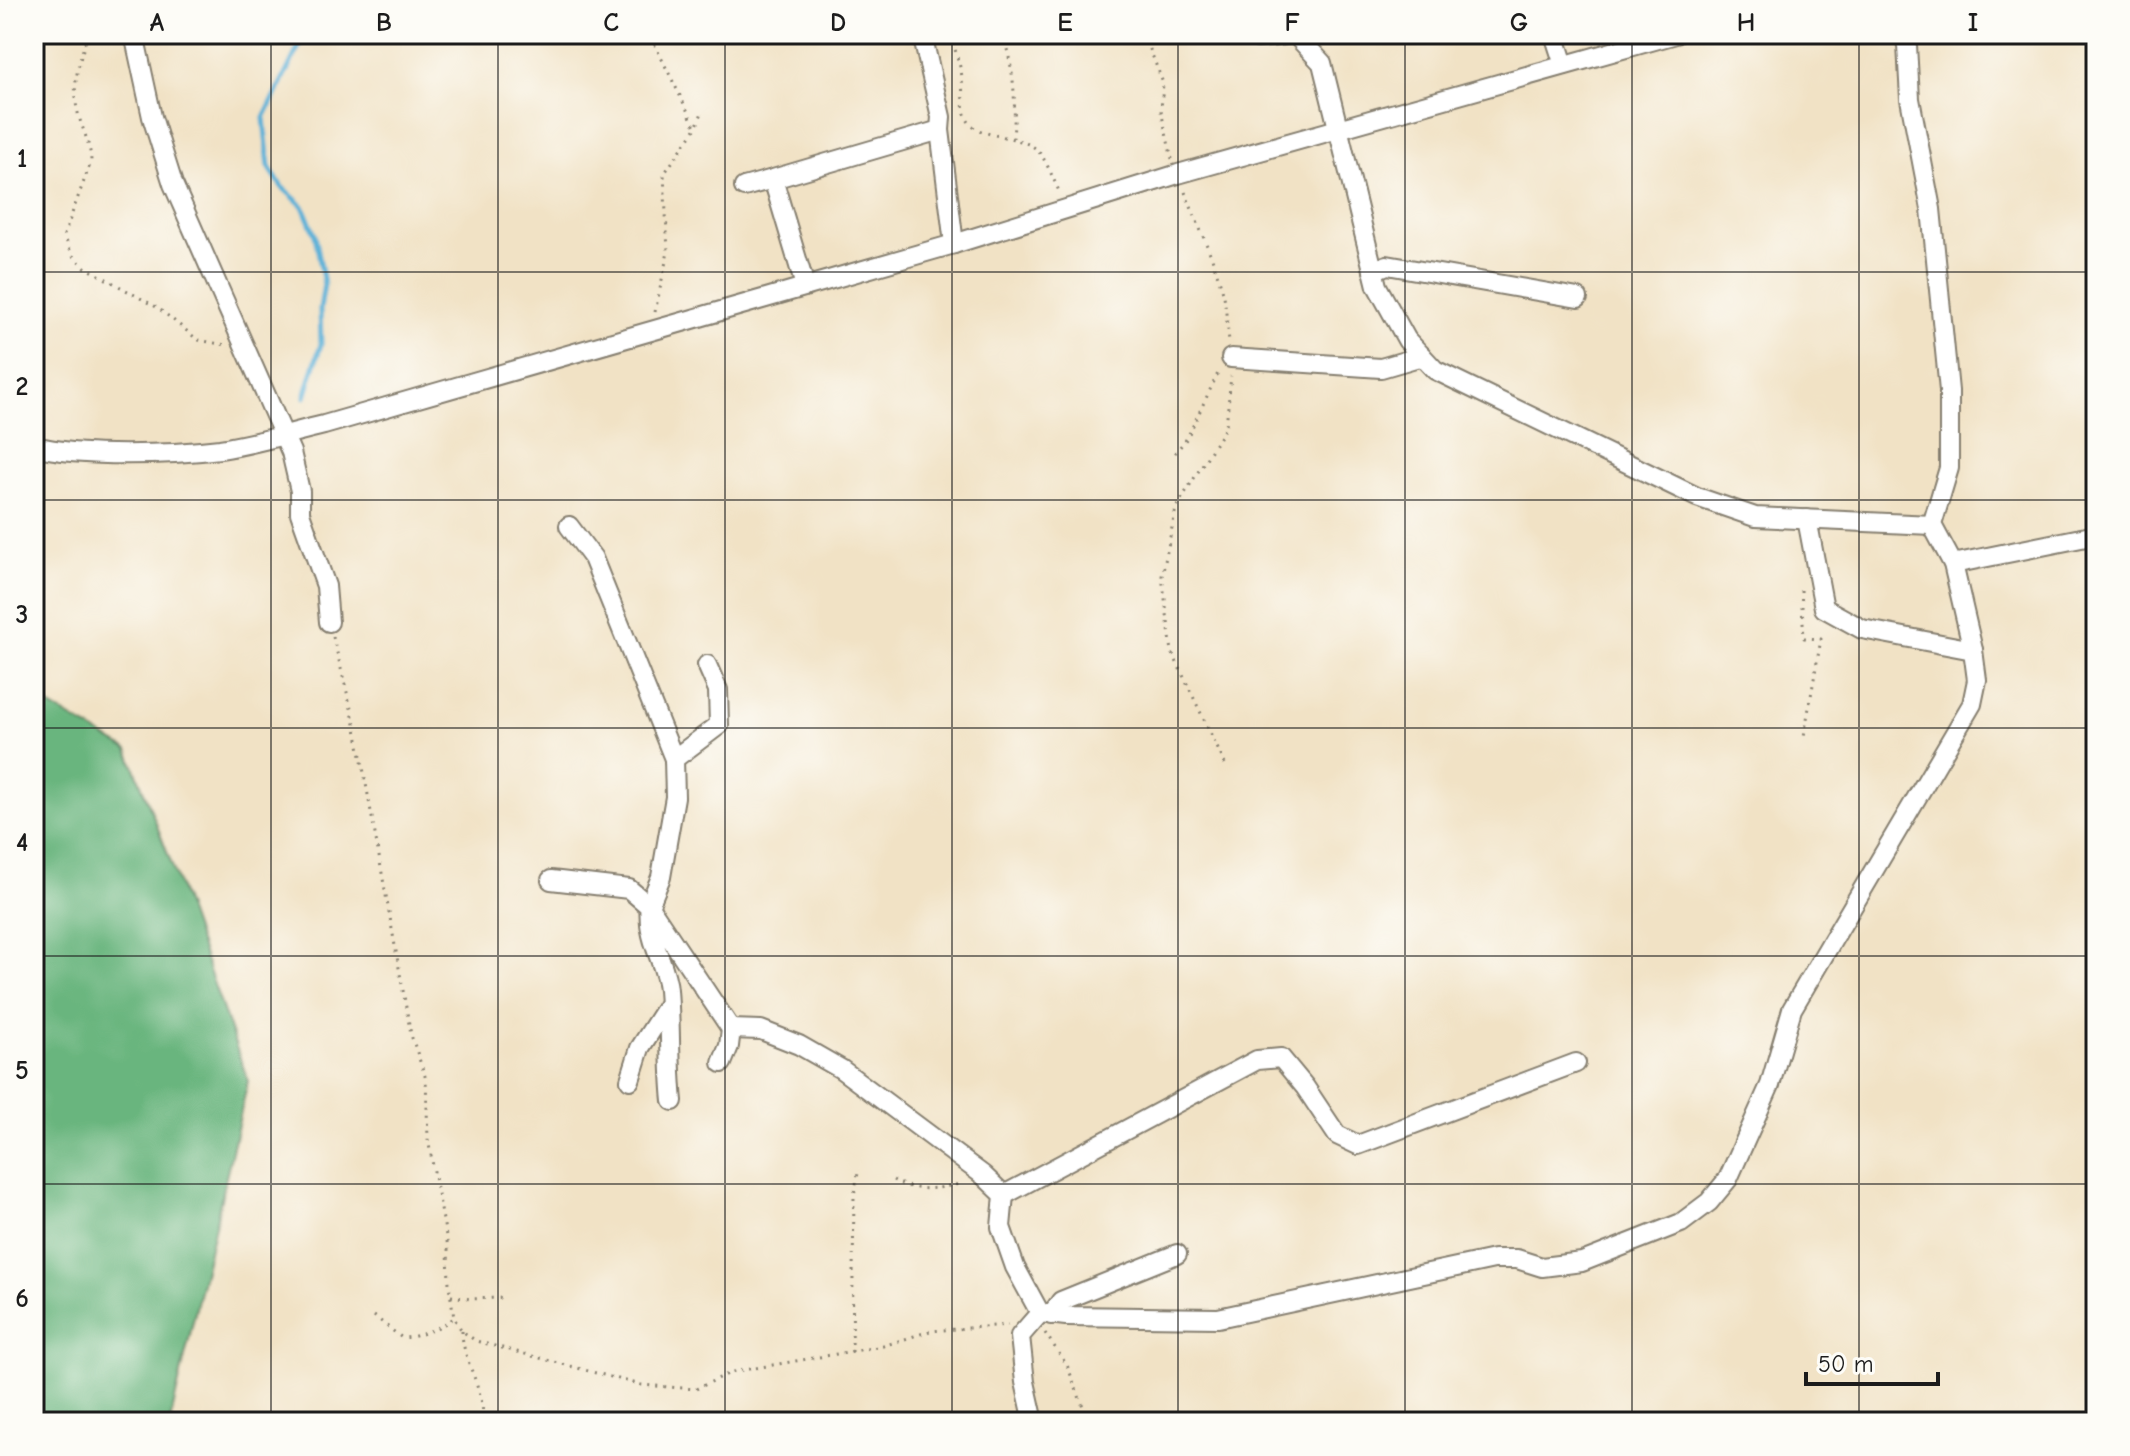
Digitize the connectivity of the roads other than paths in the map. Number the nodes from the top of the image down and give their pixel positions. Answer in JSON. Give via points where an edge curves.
{"nodes":[{"id":1,"x":134,"y":34,"type":"edge"},
{"id":2,"x":922,"y":34,"type":"edge"},
{"id":3,"x":1255,"y":34,"type":"edge"},
{"id":4,"x":1295,"y":34,"type":"edge"},
{"id":5,"x":1554,"y":34,"type":"edge"},
{"id":6,"x":1676,"y":34,"type":"edge"},
{"id":7,"x":1903,"y":34,"type":"edge"},
{"id":8,"x":1564,"y":65,"type":"junction"},
{"id":9,"x":940,"y":130,"type":"junction"},
{"id":10,"x":1337,"y":131,"type":"junction"},
{"id":11,"x":773,"y":179,"type":"junction"},
{"id":12,"x":744,"y":187,"type":"dead end"},
{"id":13,"x":954,"y":244,"type":"junction"},
{"id":14,"x":1373,"y":271,"type":"junction"},
{"id":15,"x":805,"y":286,"type":"junction"},
{"id":16,"x":1578,"y":298,"type":"dead end"},
{"id":17,"x":1422,"y":356,"type":"junction"},
{"id":18,"x":1231,"y":358,"type":"road end"},
{"id":19,"x":283,"y":434,"type":"junction"},
{"id":20,"x":34,"y":446,"type":"edge"},
{"id":21,"x":1807,"y":519,"type":"junction"},
{"id":22,"x":1932,"y":525,"type":"junction"},
{"id":23,"x":569,"y":526,"type":"dead end"},
{"id":24,"x":2096,"y":535,"type":"edge"},
{"id":25,"x":1953,"y":564,"type":"junction"},
{"id":26,"x":329,"y":622,"type":"road end"},
{"id":27,"x":1973,"y":650,"type":"junction"},
{"id":28,"x":707,"y":665,"type":"dead end"},
{"id":29,"x":674,"y":759,"type":"junction"},
{"id":30,"x":551,"y":880,"type":"dead end"},
{"id":31,"x":649,"y":906,"type":"junction"},
{"id":32,"x":667,"y":1006,"type":"junction"},
{"id":33,"x":731,"y":1029,"type":"junction"},
{"id":34,"x":722,"y":1063,"type":"dead end"},
{"id":35,"x":1576,"y":1063,"type":"dead end"},
{"id":36,"x":630,"y":1080,"type":"dead end"},
{"id":37,"x":673,"y":1101,"type":"dead end"},
{"id":38,"x":1004,"y":1195,"type":"junction"},
{"id":39,"x":1177,"y":1254,"type":"dead end"},
{"id":40,"x":1046,"y":1314,"type":"junction"},
{"id":41,"x":1028,"y":1418,"type":"edge"}],
"edges":[{"from":1,"to":19,"type":"street","via":[[173,184]]},
{"from":2,"to":9,"type":"street"},
{"from":3,"to":4,"type":"street"},
{"from":4,"to":10,"type":"street","via":[[1322,63]]},
{"from":5,"to":8,"type":"street"},
{"from":6,"to":8,"type":"street"},
{"from":7,"to":22,"type":"street","via":[[1931,209],[1949,391],[1949,468]]},
{"from":8,"to":10,"type":"street"},
{"from":9,"to":11,"type":"street"},
{"from":9,"to":13,"type":"street"},
{"from":10,"to":13,"type":"street"},
{"from":10,"to":14,"type":"street"},
{"from":11,"to":12,"type":"street"},
{"from":11,"to":15,"type":"street"},
{"from":13,"to":15,"type":"street"},
{"from":14,"to":16,"type":"street","via":[[1387,265]]},
{"from":14,"to":17,"type":"street","via":[[1407,340]]},
{"from":15,"to":19,"type":"street"},
{"from":17,"to":18,"type":"street","via":[[1381,368]]},
{"from":17,"to":21,"type":"street","via":[[1435,370],[1697,497],[1755,517]]},
{"from":19,"to":20,"type":"street","via":[[221,449],[65,452]]},
{"from":19,"to":26,"type":"street","via":[[300,491],[300,513],[326,586]]},
{"from":21,"to":22,"type":"street"},
{"from":21,"to":27,"type":"street","via":[[1824,608],[1862,629]]},
{"from":22,"to":25,"type":"street"},
{"from":23,"to":29,"type":"street","via":[[593,558]]},
{"from":24,"to":25,"type":"street"},
{"from":25,"to":27,"type":"street"},
{"from":27,"to":40,"type":"street","via":[[1977,680],[1972,704],[1792,1009],[1770,1085],[1728,1179],[1681,1223],[1582,1262],[1542,1267],[1494,1259],[1218,1318]]},
{"from":28,"to":29,"type":"street","via":[[718,690],[719,725]]},
{"from":29,"to":31,"type":"street","via":[[675,797],[661,877]]},
{"from":30,"to":31,"type":"street","via":[[629,889]]},
{"from":31,"to":32,"type":"street"},
{"from":31,"to":33,"type":"street"},
{"from":32,"to":36,"type":"street","via":[[640,1048]]},
{"from":32,"to":37,"type":"street"},
{"from":33,"to":34,"type":"street"},
{"from":33,"to":38,"type":"street","via":[[761,1030],[841,1069]]},
{"from":35,"to":38,"type":"street","via":[[1358,1145],[1337,1135],[1281,1058],[1257,1060]]},
{"from":38,"to":40,"type":"street","via":[[1001,1227],[1015,1267]]},
{"from":39,"to":40,"type":"street","via":[[1061,1301]]},
{"from":40,"to":41,"type":"street","via":[[1020,1336]]}]}
